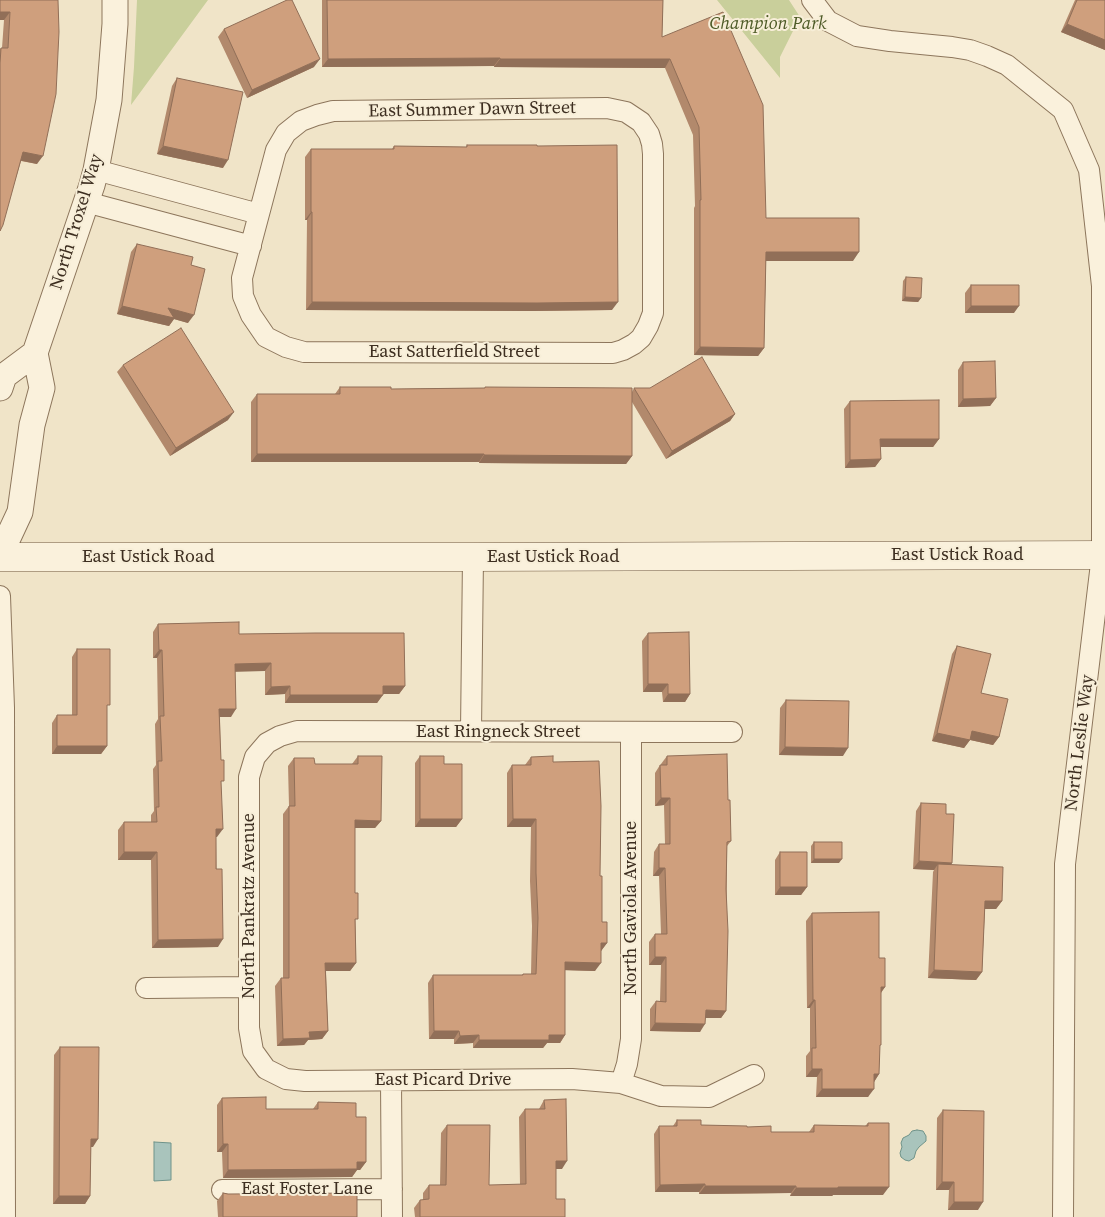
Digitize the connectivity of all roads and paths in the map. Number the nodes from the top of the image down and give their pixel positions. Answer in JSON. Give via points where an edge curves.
{"nodes":[{"id":1,"x":115,"y":0,"type":"edge"},
{"id":2,"x":812,"y":0,"type":"edge"},
{"id":3,"x":1097,"y":166,"type":"edge"},
{"id":4,"x":96,"y":170,"type":"junction"},
{"id":5,"x":86,"y":202,"type":"junction"},
{"id":6,"x":259,"y":214,"type":"junction"},
{"id":7,"x":251,"y":246,"type":"junction"},
{"id":8,"x":641,"y":338,"type":"joint"},
{"id":9,"x":35,"y":352,"type":"junction"},
{"id":10,"x":0,"y":388,"type":"edge"},
{"id":11,"x":1103,"y":555,"type":"edge"},
{"id":12,"x":0,"y":556,"type":"edge"},
{"id":13,"x":474,"y":558,"type":"junction"},
{"id":14,"x":0,"y":596,"type":"edge"},
{"id":15,"x":471,"y":732,"type":"junction"},
{"id":16,"x":631,"y":732,"type":"junction"},
{"id":17,"x":732,"y":732,"type":"dead end"},
{"id":18,"x":267,"y":743,"type":"joint"},
{"id":19,"x":249,"y":987,"type":"junction"},
{"id":20,"x":146,"y":988,"type":"dead end"},
{"id":21,"x":266,"y":1068,"type":"joint"},
{"id":22,"x":754,"y":1075,"type":"dead end"},
{"id":23,"x":391,"y":1081,"type":"junction"},
{"id":24,"x":621,"y":1084,"type":"junction"},
{"id":25,"x":392,"y":1189,"type":"junction"},
{"id":26,"x":222,"y":1190,"type":"dead end"},
{"id":27,"x":5,"y":1217,"type":"edge"},
{"id":28,"x":392,"y":1217,"type":"edge"},
{"id":29,"x":1063,"y":1217,"type":"edge"}],
"edges":[{"from":1,"to":4,"type":"street","name":"North Troxel Way","via":[[109,100]]},
{"from":2,"to":3,"type":"street","name":"North Leslie Way","via":[[828,21],[857,36],[952,47],[1007,65],[1063,110]]},
{"from":3,"to":11,"type":"street","name":"North Leslie Way","via":[[1102,286]]},
{"from":4,"to":5,"type":"street","name":"North Troxel Way"},
{"from":4,"to":6,"type":"street"},
{"from":5,"to":7,"type":"street"},
{"from":5,"to":9,"type":"street","name":"North Troxel Way"},
{"from":6,"to":7,"type":"street"},
{"from":6,"to":8,"type":"street","name":"East Summer Dawn Street","via":[[276,150],[286,133],[301,121],[317,115],[333,111],[607,108],[626,112],[641,122],[652,144],[653,314]]},
{"from":7,"to":8,"type":"street","name":"East Satterfield Street","via":[[242,278],[243,296],[251,315],[266,337],[304,352],[613,352],[623,350]]},
{"from":9,"to":10,"type":"street","via":[[4,376]]},
{"from":9,"to":12,"type":"street","name":"North Troxel Way","via":[[42,388],[32,425],[20,512]]},
{"from":11,"to":13,"type":"main road","name":"East Ustick Road"},
{"from":11,"to":29,"type":"street","name":"North Leslie Way","via":[[1065,864]]},
{"from":12,"to":13,"type":"main road","name":"East Ustick Road"},
{"from":13,"to":15,"type":"street"},
{"from":14,"to":27,"type":"street","via":[[4,708]]},
{"from":15,"to":16,"type":"street","name":"East Ringneck Street"},
{"from":15,"to":18,"type":"street","name":"East Ringneck Street","via":[[297,732]]},
{"from":16,"to":17,"type":"street","name":"East Ringneck Street"},
{"from":16,"to":24,"type":"street","name":"North Gaviola Avenue","via":[[631,1039]]},
{"from":18,"to":19,"type":"street","name":"North Pankratz Avenue","via":[[255,757],[249,777]]},
{"from":19,"to":20,"type":"street"},
{"from":19,"to":21,"type":"street","name":"North Pankratz Avenue","via":[[249,1028],[253,1052]]},
{"from":21,"to":23,"type":"street","name":"East Picard Drive","via":[[286,1079],[305,1081]]},
{"from":22,"to":24,"type":"street","name":"East Picard Drive","via":[[709,1097],[661,1096]]},
{"from":23,"to":24,"type":"street","name":"East Picard Drive","via":[[572,1079]]},
{"from":23,"to":25,"type":"street"},
{"from":25,"to":26,"type":"street","name":"East Foster Lane"},
{"from":25,"to":28,"type":"street"}]}
